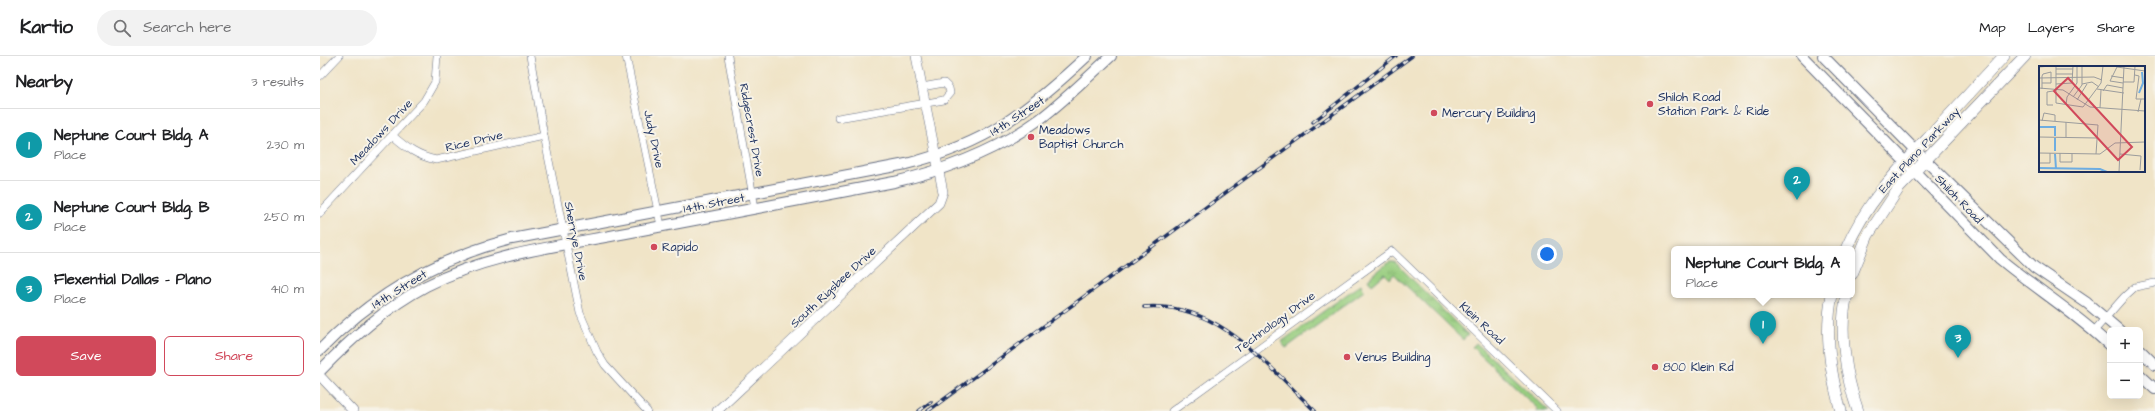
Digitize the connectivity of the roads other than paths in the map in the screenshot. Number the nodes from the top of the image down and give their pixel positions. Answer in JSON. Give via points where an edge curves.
{"nodes":[{"id":1,"x":339,"y":56,"type":"edge"},
{"id":2,"x":437,"y":56,"type":"edge"},
{"id":3,"x":530,"y":56,"type":"edge"},
{"id":4,"x":626,"y":56,"type":"edge"},
{"id":5,"x":728,"y":56,"type":"edge"},
{"id":6,"x":916,"y":56,"type":"edge"},
{"id":7,"x":1087,"y":56,"type":"edge"},
{"id":8,"x":1110,"y":56,"type":"edge"},
{"id":9,"x":1802,"y":56,"type":"edge"},
{"id":10,"x":1823,"y":56,"type":"edge"},
{"id":11,"x":2004,"y":56,"type":"edge"},
{"id":12,"x":2024,"y":56,"type":"edge"},
{"id":13,"x":1812,"y":66,"type":"junction"},
{"id":14,"x":320,"y":76,"type":"edge"},
{"id":15,"x":922,"y":87,"type":"junction"},
{"id":16,"x":925,"y":103,"type":"junction"},
{"id":17,"x":838,"y":118,"type":"dead end"},
{"id":18,"x":1008,"y":122,"type":"junction"},
{"id":19,"x":1016,"y":134,"type":"junction"},
{"id":20,"x":393,"y":136,"type":"junction"},
{"id":21,"x":544,"y":136,"type":"junction"},
{"id":22,"x":1916,"y":151,"type":"junction"},
{"id":23,"x":935,"y":156,"type":"junction"},
{"id":24,"x":1926,"y":160,"type":"junction"},
{"id":25,"x":1906,"y":162,"type":"junction"},
{"id":26,"x":938,"y":170,"type":"junction"},
{"id":27,"x":1915,"y":172,"type":"junction"},
{"id":28,"x":752,"y":193,"type":"junction"},
{"id":29,"x":755,"y":208,"type":"junction"},
{"id":30,"x":658,"y":211,"type":"junction"},
{"id":31,"x":320,"y":213,"type":"edge"},
{"id":32,"x":661,"y":226,"type":"junction"},
{"id":33,"x":562,"y":230,"type":"junction"},
{"id":34,"x":565,"y":244,"type":"junction"},
{"id":35,"x":1847,"y":246,"type":"edge"},
{"id":36,"x":1392,"y":251,"type":"joint"},
{"id":37,"x":1855,"y":267,"type":"edge"},
{"id":38,"x":2155,"y":283,"type":"edge"},
{"id":39,"x":1832,"y":298,"type":"edge"},
{"id":40,"x":1846,"y":298,"type":"edge"},
{"id":41,"x":2104,"y":318,"type":"junction"},
{"id":42,"x":2115,"y":327,"type":"edge"},
{"id":43,"x":2094,"y":331,"type":"junction"},
{"id":44,"x":2107,"y":343,"type":"edge"},
{"id":45,"x":320,"y":350,"type":"edge"},
{"id":46,"x":2143,"y":353,"type":"edge"},
{"id":47,"x":2155,"y":365,"type":"edge"},
{"id":48,"x":320,"y":371,"type":"edge"},
{"id":49,"x":320,"y":376,"type":"edge"},
{"id":50,"x":2143,"y":378,"type":"edge"},
{"id":51,"x":2155,"y":389,"type":"edge"},
{"id":52,"x":353,"y":411,"type":"edge"},
{"id":53,"x":647,"y":411,"type":"edge"},
{"id":54,"x":717,"y":411,"type":"edge"},
{"id":55,"x":1172,"y":411,"type":"edge"},
{"id":56,"x":1557,"y":411,"type":"edge"},
{"id":57,"x":1841,"y":411,"type":"edge"},
{"id":58,"x":1858,"y":411,"type":"edge"}],
"edges":[{"from":1,"to":14,"type":"street"},
{"from":2,"to":20,"type":"street","name":"Meadows Drive","via":[[435,82],[431,91]]},
{"from":3,"to":21,"type":"street","name":"Sherrye Drive"},
{"from":4,"to":30,"type":"street","name":"Judy Drive"},
{"from":5,"to":28,"type":"street","name":"Ridgecrest Drive"},
{"from":6,"to":15,"type":"street","name":"South Rigsbee Drive"},
{"from":7,"to":18,"type":"main road","name":"14th Street","via":[[1037,102]]},
{"from":8,"to":19,"type":"main road","name":"14th Street","via":[[1051,110]]},
{"from":9,"to":13,"type":"main road","name":"Shiloh Road"},
{"from":10,"to":13,"type":"main road"},
{"from":10,"to":22,"type":"main road","name":"Shiloh Road"},
{"from":11,"to":22,"type":"main road","name":"East Plano Parkway"},
{"from":12,"to":24,"type":"main road","name":"East Plano Parkway"},
{"from":13,"to":25,"type":"main road","name":"Shiloh Road"},
{"from":15,"to":16,"type":"street","name":"South Rigsbee Drive"},
{"from":15,"to":16,"type":"street","via":[[944,83],[950,91],[947,98]]},
{"from":16,"to":17,"type":"street"},
{"from":16,"to":23,"type":"street","name":"South Rigsbee Drive"},
{"from":18,"to":19,"type":"main road"},
{"from":18,"to":23,"type":"main road","name":"14th Street","via":[[969,143]]},
{"from":19,"to":26,"type":"main road","name":"14th Street","via":[[981,153]]},
{"from":20,"to":21,"type":"street","name":"Rice Drive","via":[[410,151],[421,157],[436,160]]},
{"from":20,"to":31,"type":"street","name":"Meadows Drive"},
{"from":21,"to":33,"type":"street","name":"Sherrye Drive"},
{"from":22,"to":24,"type":"main road","name":"Shiloh Road"},
{"from":22,"to":25,"type":"main road","name":"East Plano Parkway"},
{"from":23,"to":26,"type":"street","name":"South Rigsbee Drive"},
{"from":23,"to":28,"type":"main road","name":"14th Street","via":[[906,164]]},
{"from":24,"to":27,"type":"main road","name":"East Plano Parkway"},
{"from":24,"to":41,"type":"main road","name":"Shiloh Road","via":[[2034,267]]},
{"from":25,"to":27,"type":"main road","name":"Shiloh Road"},
{"from":25,"to":35,"type":"main road","name":"East Plano Parkway","via":[[1862,215]]},
{"from":26,"to":29,"type":"main road","name":"14th Street","via":[[894,182]]},
{"from":26,"to":54,"type":"street","name":"South Rigsbee Drive","via":[[943,192],[933,210]]},
{"from":27,"to":37,"type":"main road","name":"East Plano Parkway","via":[[1899,188],[1880,214]]},
{"from":27,"to":43,"type":"main road","name":"Shiloh Road","via":[[2000,259]]},
{"from":28,"to":29,"type":"street","name":"Ridgecrest Drive"},
{"from":28,"to":30,"type":"main road","name":"14th Street"},
{"from":29,"to":32,"type":"main road","name":"14th Street"},
{"from":30,"to":32,"type":"street","name":"Judy Drive"},
{"from":30,"to":33,"type":"main road","name":"14th Street"},
{"from":32,"to":34,"type":"main road","name":"14th Street"},
{"from":33,"to":34,"type":"street","name":"Sherrye Drive"},
{"from":33,"to":45,"type":"main road","name":"14th Street","via":[[487,246],[429,268],[397,285],[366,307]]},
{"from":34,"to":48,"type":"main road","name":"14th Street","via":[[491,261],[427,286],[373,321]]},
{"from":34,"to":53,"type":"street","name":"Sherrye Drive","via":[[580,313],[594,346],[605,365]]},
{"from":36,"to":55,"type":"street","name":"Technology Drive"},
{"from":36,"to":56,"type":"street","name":"Klein Road"},
{"from":38,"to":41,"type":"street","via":[[2135,287]]},
{"from":39,"to":57,"type":"main road","via":[[1829,359]]},
{"from":40,"to":58,"type":"main road","via":[[1845,356],[1849,385]]},
{"from":41,"to":42,"type":"main road","name":"Shiloh Road"},
{"from":41,"to":43,"type":"street"},
{"from":43,"to":44,"type":"main road","name":"Shiloh Road"},
{"from":46,"to":47,"type":"main road"},
{"from":49,"to":52,"type":"street"},
{"from":50,"to":51,"type":"main road"}]}
